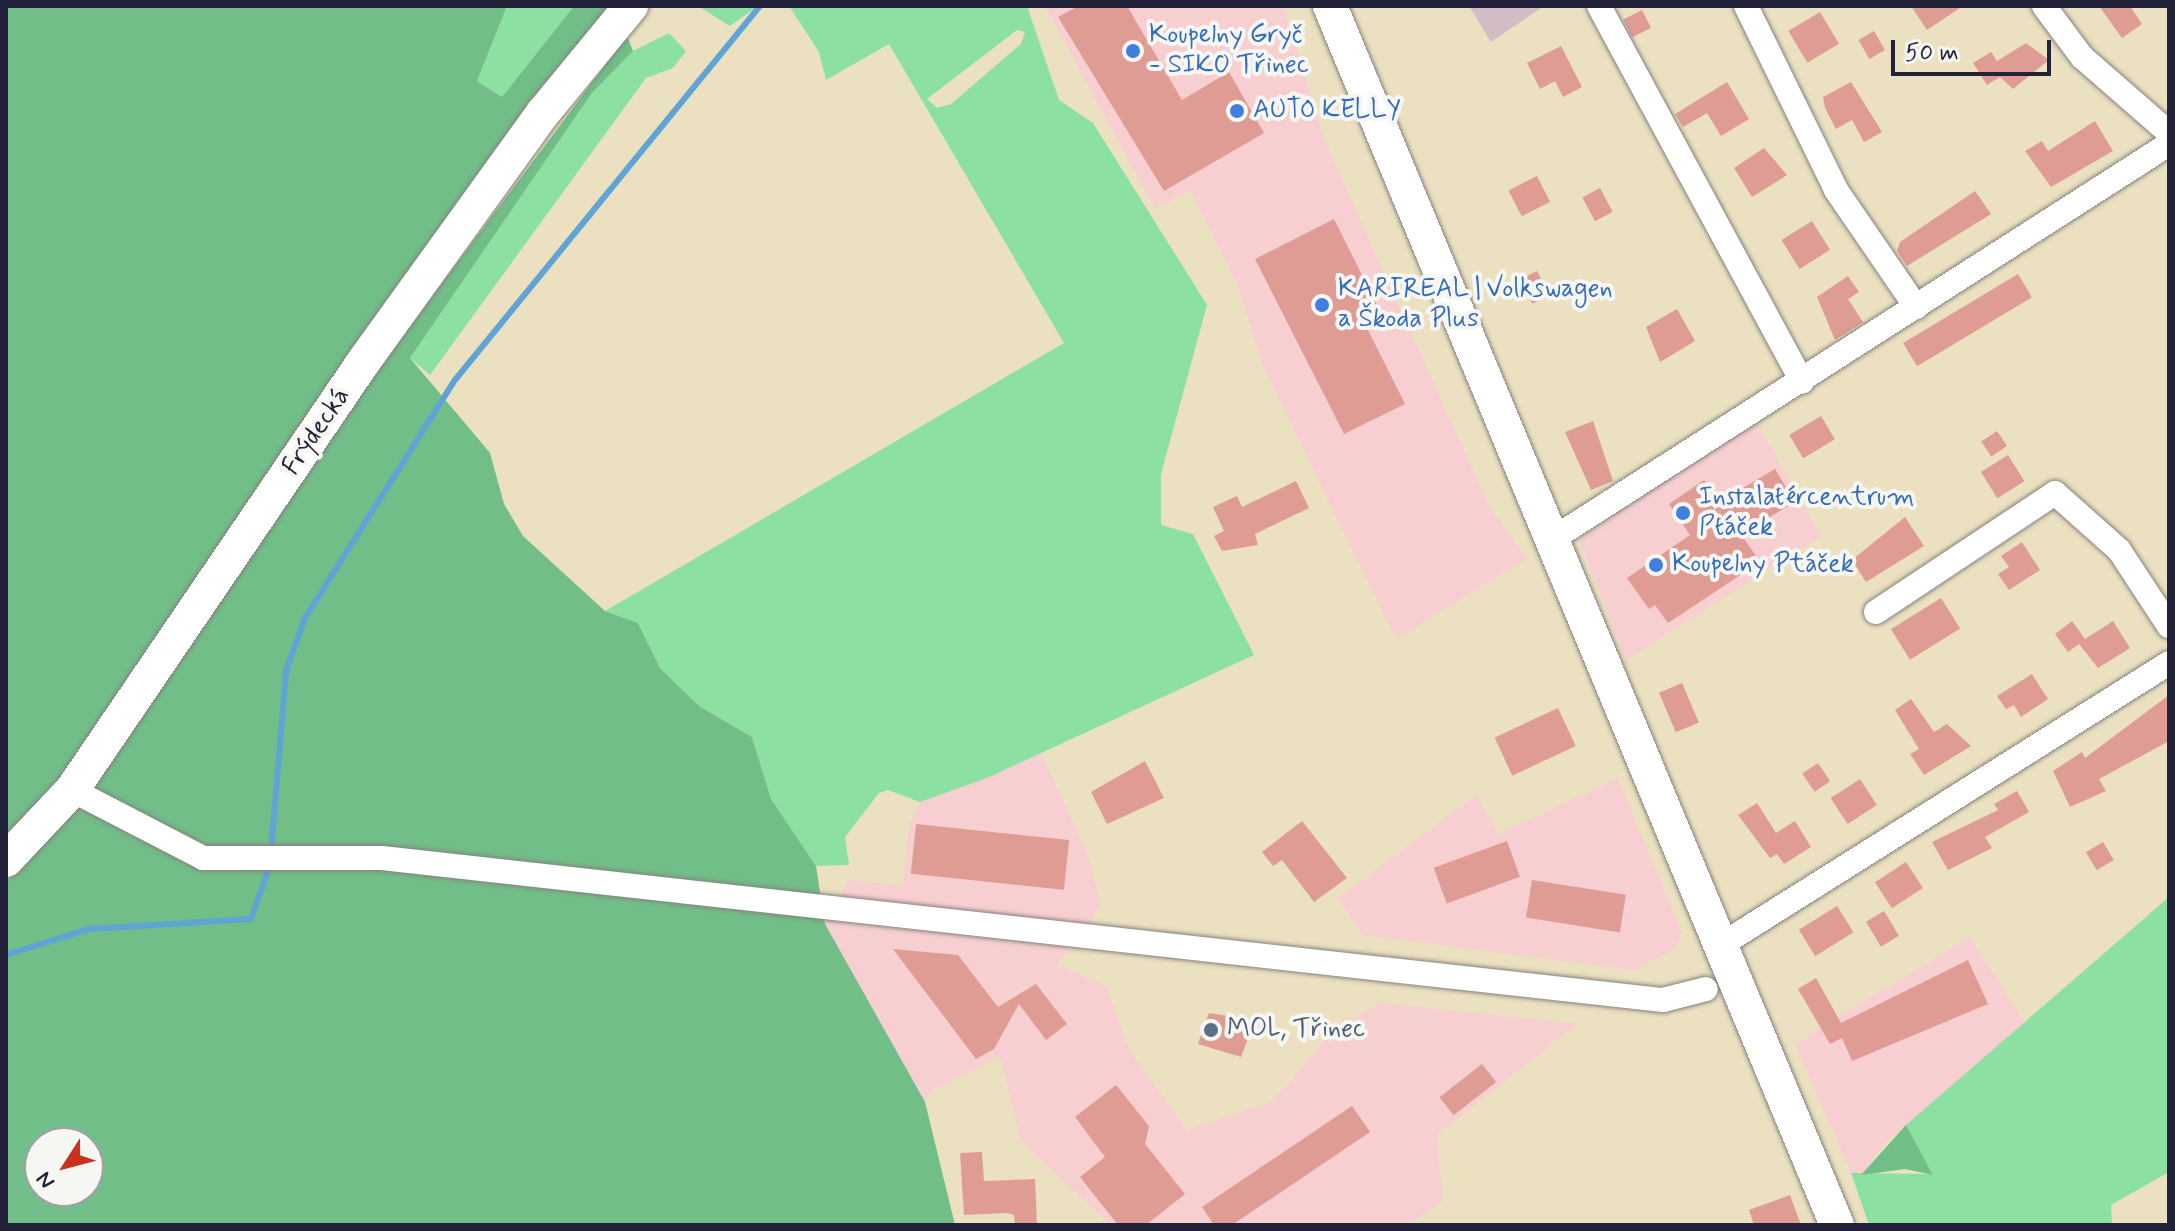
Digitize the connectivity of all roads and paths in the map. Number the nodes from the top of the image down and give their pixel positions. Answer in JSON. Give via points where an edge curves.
{"nodes":[{"id":1,"x":631,"y":6,"type":"edge"},
{"id":2,"x":1330,"y":6,"type":"edge"},
{"id":3,"x":1599,"y":6,"type":"edge"},
{"id":4,"x":1746,"y":6,"type":"edge"},
{"id":5,"x":2044,"y":6,"type":"edge"},
{"id":6,"x":2169,"y":133,"type":"edge"},
{"id":7,"x":2169,"y":144,"type":"edge"},
{"id":8,"x":1916,"y":307,"type":"junction"},
{"id":9,"x":1802,"y":382,"type":"junction"},
{"id":10,"x":1551,"y":540,"type":"junction"},
{"id":11,"x":1876,"y":612,"type":"dead end"},
{"id":12,"x":2169,"y":626,"type":"edge"},
{"id":13,"x":2169,"y":663,"type":"edge"},
{"id":14,"x":72,"y":790,"type":"junction"},
{"id":15,"x":6,"y":860,"type":"edge"},
{"id":16,"x":1721,"y":945,"type":"junction"},
{"id":17,"x":1706,"y":989,"type":"dead end"},
{"id":18,"x":1837,"y":1225,"type":"edge"}],
"edges":[{"from":1,"to":14,"type":"main road","name":"Frýdecká","via":[[543,113],[373,348]]},
{"from":2,"to":10,"type":"main road"},
{"from":3,"to":9,"type":"street"},
{"from":4,"to":8,"type":"street","via":[[1836,190]]},
{"from":5,"to":6,"type":"street","via":[[2082,57]]},
{"from":7,"to":8,"type":"street"},
{"from":8,"to":9,"type":"street"},
{"from":9,"to":10,"type":"street"},
{"from":10,"to":16,"type":"main road"},
{"from":11,"to":12,"type":"street","via":[[2055,493],[2119,550]]},
{"from":13,"to":16,"type":"street"},
{"from":14,"to":15,"type":"main road","name":"Frýdecká"},
{"from":14,"to":17,"type":"street","via":[[203,858],[382,858],[1663,1000]]},
{"from":16,"to":18,"type":"main road"}]}
